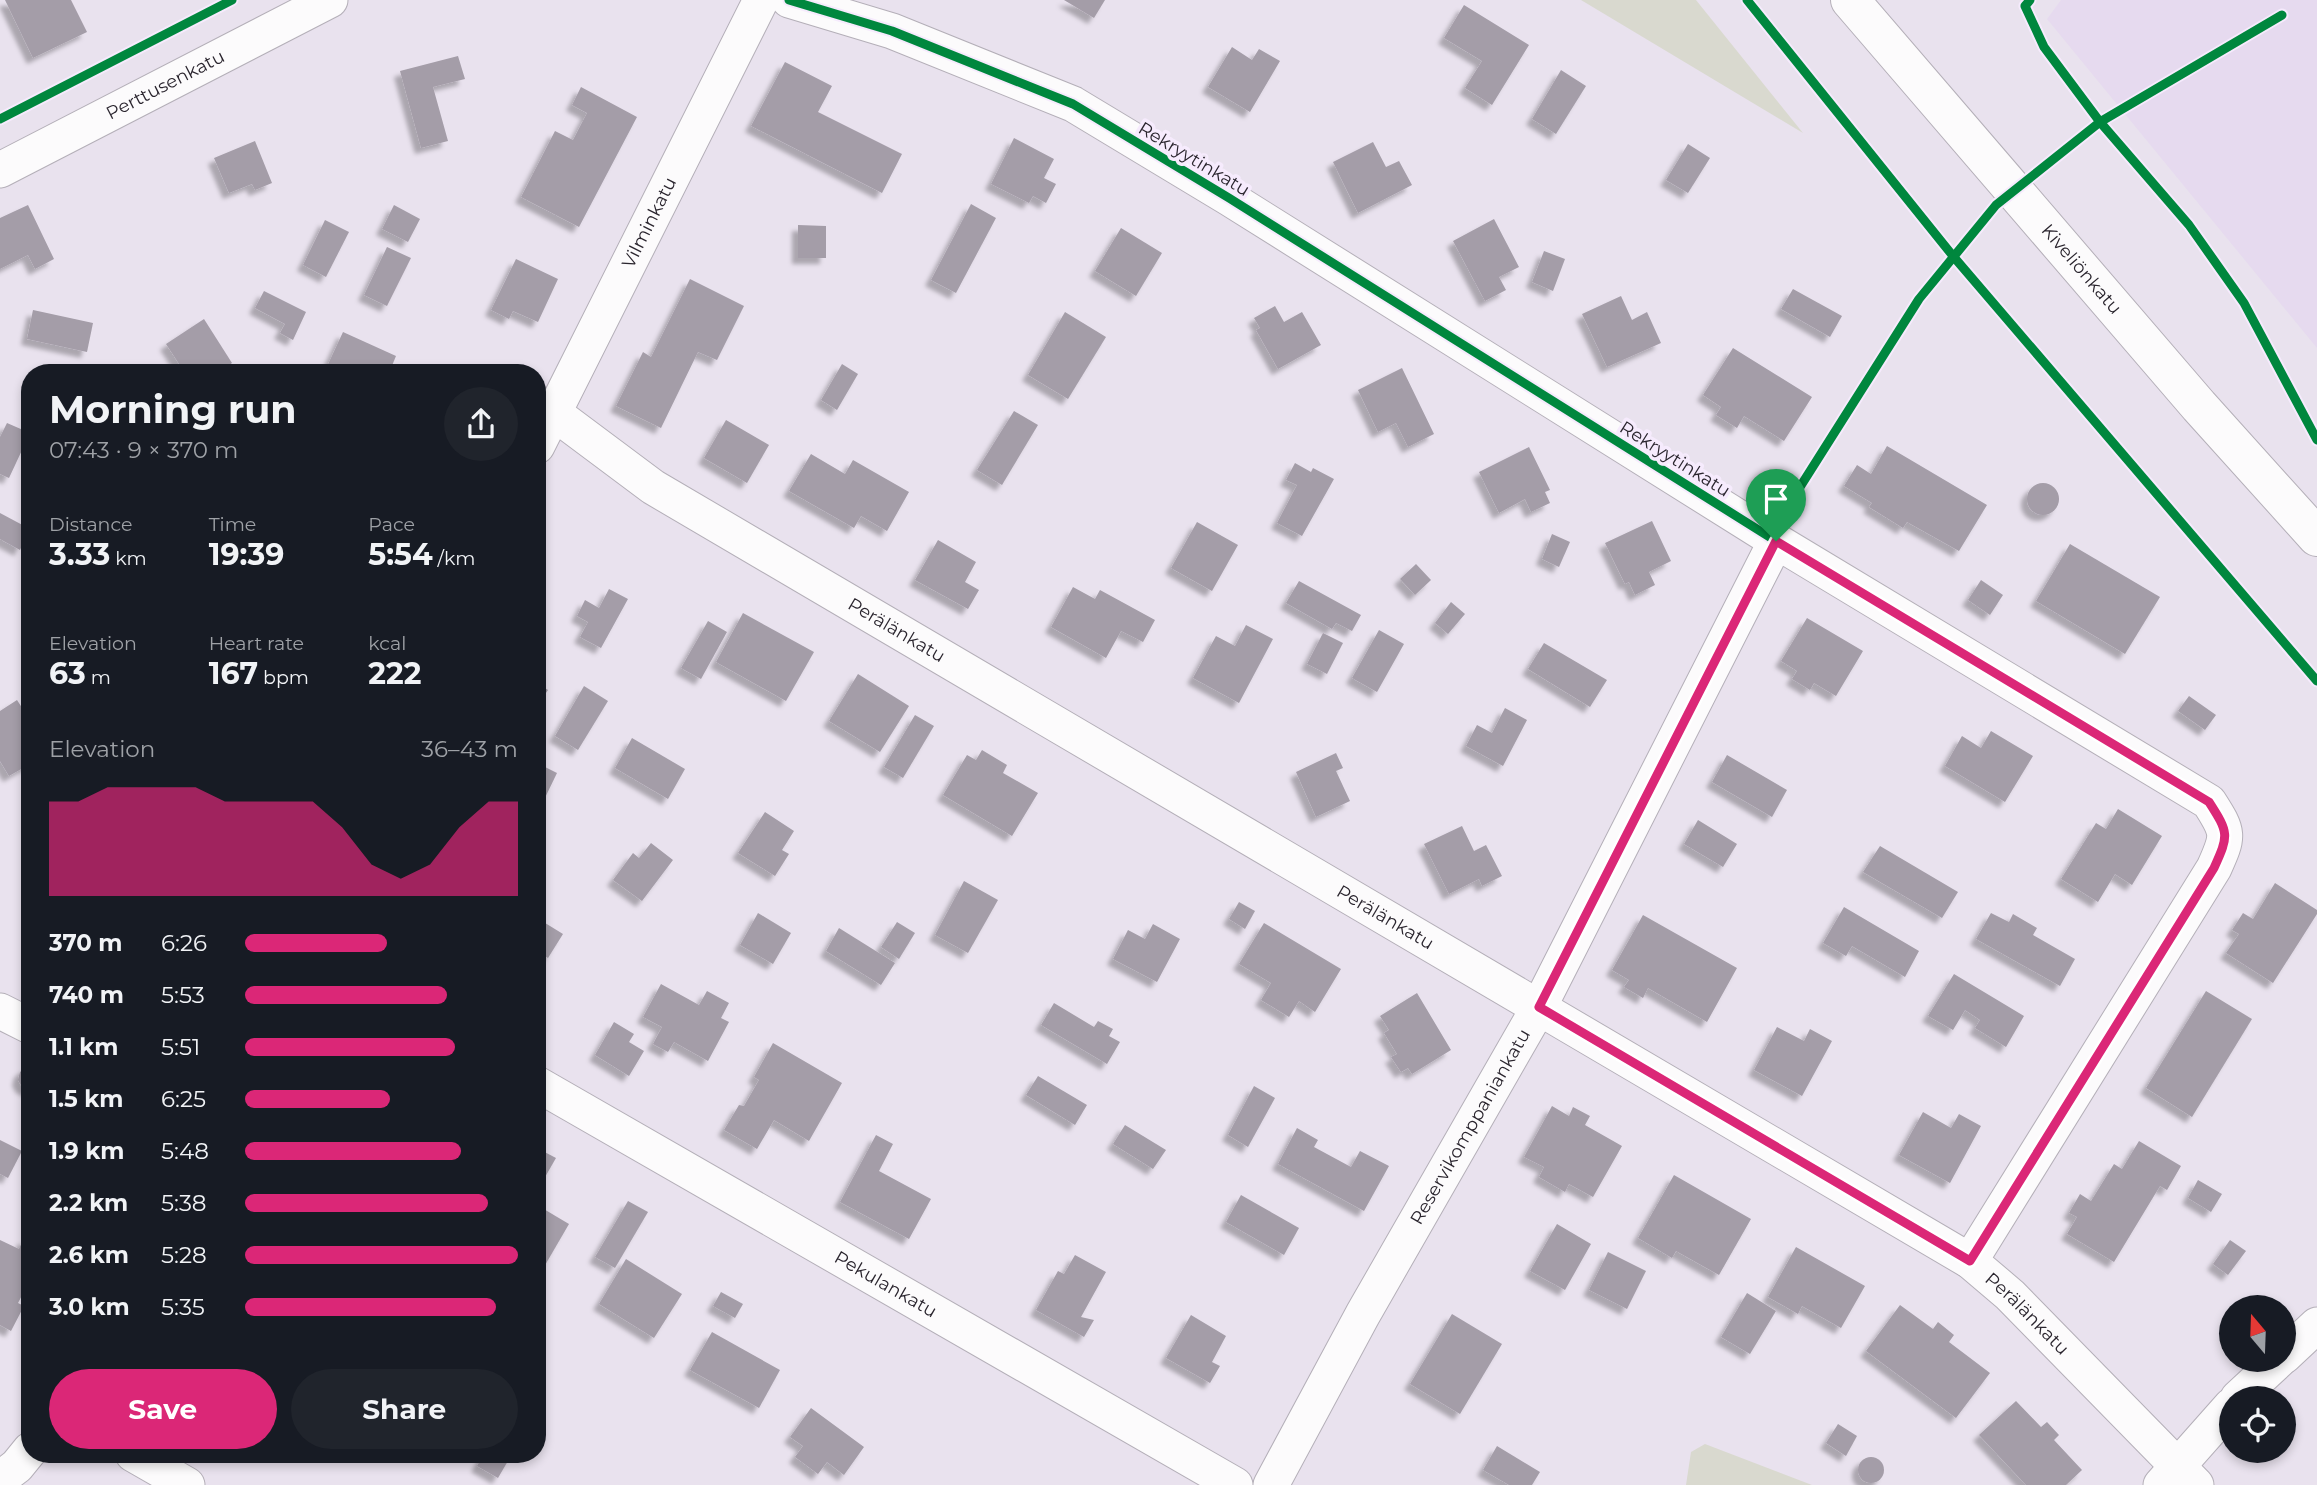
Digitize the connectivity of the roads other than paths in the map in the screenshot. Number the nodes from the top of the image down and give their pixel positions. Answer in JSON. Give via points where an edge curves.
{"nodes":[{"id":1,"x":330,"y":0,"type":"edge"},
{"id":2,"x":761,"y":0,"type":"edge"},
{"id":3,"x":789,"y":0,"type":"edge"},
{"id":4,"x":1856,"y":2,"type":"edge"},
{"id":5,"x":0,"y":170,"type":"edge"},
{"id":6,"x":554,"y":413,"type":"junction"},
{"id":7,"x":546,"y":429,"type":"edge"},
{"id":8,"x":2317,"y":537,"type":"edge"},
{"id":9,"x":1776,"y":541,"type":"junction"},
{"id":10,"x":1539,"y":1007,"type":"junction"},
{"id":11,"x":0,"y":1011,"type":"edge"},
{"id":12,"x":21,"y":1022,"type":"edge"},
{"id":13,"x":546,"y":1089,"type":"edge"},
{"id":14,"x":1970,"y":1261,"type":"junction"},
{"id":15,"x":2317,"y":1325,"type":"edge"},
{"id":16,"x":2296,"y":1345,"type":"edge"},
{"id":17,"x":2266,"y":1372,"type":"edge"},
{"id":18,"x":2251,"y":1386,"type":"edge"},
{"id":19,"x":2219,"y":1423,"type":"edge"},
{"id":20,"x":21,"y":1461,"type":"edge"},
{"id":21,"x":149,"y":1463,"type":"edge"},
{"id":22,"x":0,"y":1479,"type":"edge"},
{"id":23,"x":2179,"y":1479,"type":"edge"},
{"id":24,"x":187,"y":1485,"type":"edge"},
{"id":25,"x":1235,"y":1485,"type":"edge"},
{"id":26,"x":1271,"y":1485,"type":"edge"}],
"edges":[{"from":1,"to":5,"type":"street","name":"Perttusenkatu"},
{"from":2,"to":6,"type":"street","name":"Vilminkatu"},
{"from":3,"to":9,"type":"street","name":"Rekryytinkatu","via":[[892,32],[1073,104]]},
{"from":4,"to":8,"type":"main road","name":"Kiveliönkatu","via":[[2199,406]]},
{"from":6,"to":7,"type":"street","name":"Vilminkatu"},
{"from":6,"to":10,"type":"street","name":"Perälänkatu","via":[[653,487]]},
{"from":9,"to":10,"type":"street","name":"Reservikomppaniankatu"},
{"from":9,"to":14,"type":"street","name":"Rekryytinkatu","via":[[2209,802],[2224,825],[2226,842],[2214,868]]},
{"from":10,"to":14,"type":"street","name":"Perälänkatu"},
{"from":10,"to":26,"type":"street","name":"Reservikomppaniankatu"},
{"from":11,"to":12,"type":"street"},
{"from":13,"to":25,"type":"street","name":"Pekulankatu"},
{"from":14,"to":23,"type":"street","name":"Perälänkatu","via":[[2010,1295],[2146,1435]]},
{"from":15,"to":16,"type":"street"},
{"from":17,"to":18,"type":"street"},
{"from":19,"to":23,"type":"street"},
{"from":20,"to":22,"type":"street"},
{"from":21,"to":24,"type":"street"}]}
